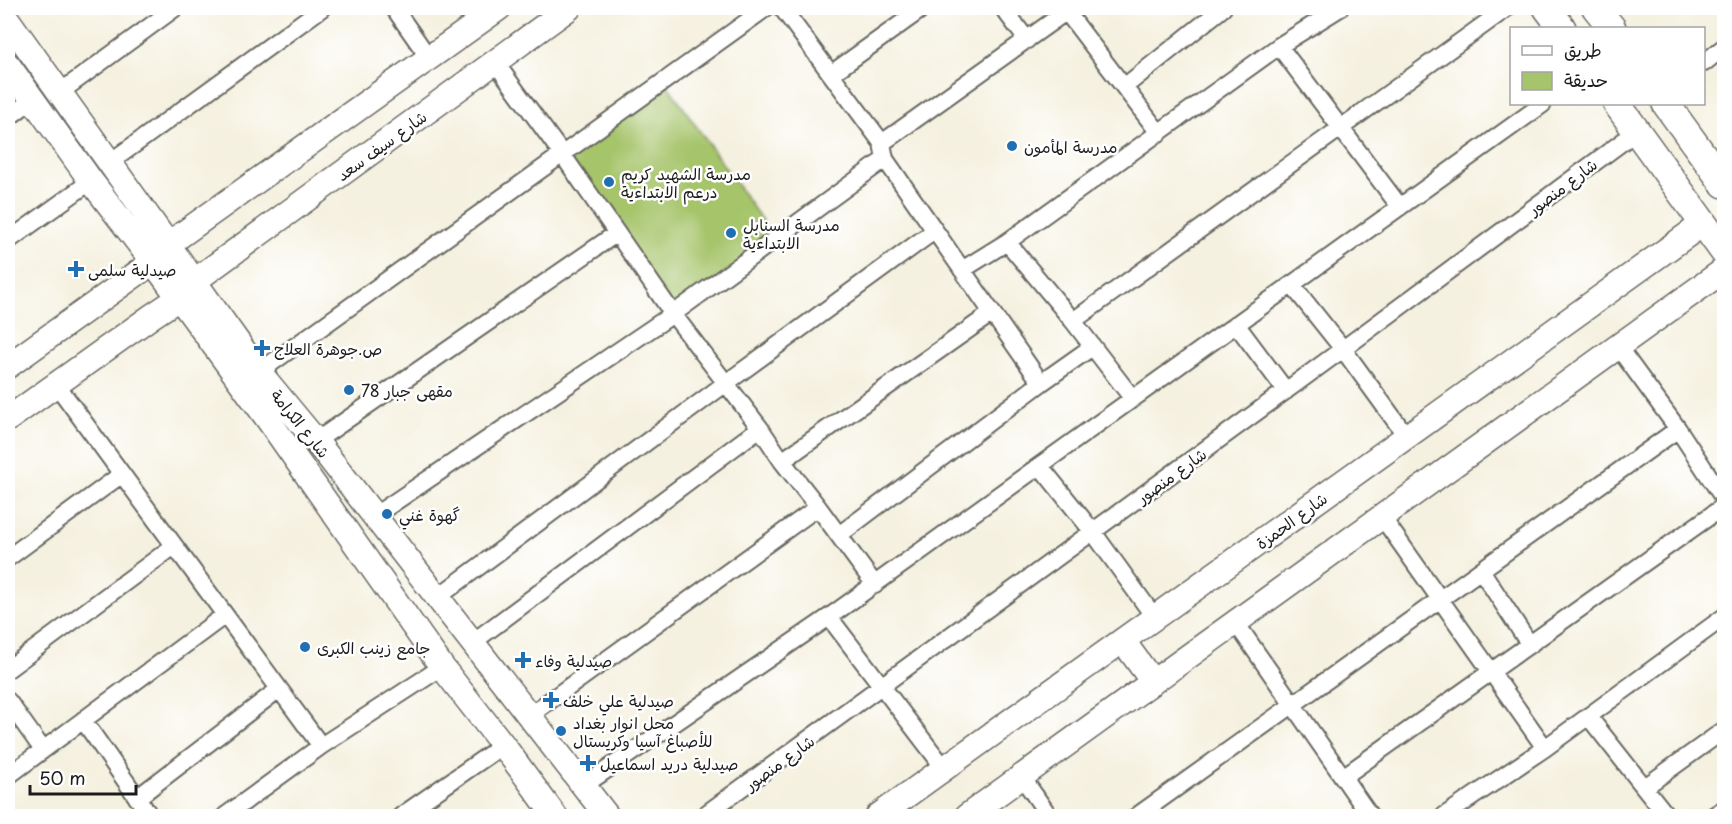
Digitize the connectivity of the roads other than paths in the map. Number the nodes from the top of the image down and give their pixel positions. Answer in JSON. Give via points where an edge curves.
{"nodes":[{"id":1,"x":14,"y":8,"type":"edge"},
{"id":2,"x":175,"y":8,"type":"edge"},
{"id":3,"x":322,"y":8,"type":"edge"},
{"id":4,"x":394,"y":8,"type":"edge"},
{"id":5,"x":499,"y":8,"type":"edge"},
{"id":6,"x":569,"y":8,"type":"edge"},
{"id":7,"x":766,"y":8,"type":"edge"},
{"id":8,"x":782,"y":8,"type":"edge"},
{"id":9,"x":923,"y":8,"type":"edge"},
{"id":10,"x":1003,"y":8,"type":"edge"},
{"id":11,"x":1222,"y":8,"type":"edge"},
{"id":12,"x":1340,"y":8,"type":"edge"},
{"id":13,"x":1507,"y":8,"type":"edge"},
{"id":14,"x":1547,"y":8,"type":"edge"},
{"id":15,"x":1069,"y":9,"type":"edge"},
{"id":16,"x":8,"y":12,"type":"edge"},
{"id":17,"x":8,"y":20,"type":"edge"},
{"id":18,"x":1561,"y":27,"type":"edge"},
{"id":19,"x":1027,"y":40,"type":"junction"},
{"id":20,"x":1280,"y":46,"type":"junction"},
{"id":21,"x":1725,"y":47,"type":"edge"},
{"id":22,"x":429,"y":58,"type":"junction"},
{"id":23,"x":495,"y":62,"type":"junction"},
{"id":24,"x":1705,"y":62,"type":"edge"},
{"id":25,"x":8,"y":65,"type":"edge"},
{"id":26,"x":831,"y":74,"type":"junction"},
{"id":27,"x":1124,"y":87,"type":"junction"},
{"id":28,"x":59,"y":93,"type":"junction"},
{"id":29,"x":33,"y":99,"type":"junction"},
{"id":30,"x":1542,"y":105,"type":"edge"},
{"id":31,"x":1618,"y":105,"type":"edge"},
{"id":32,"x":1667,"y":105,"type":"edge"},
{"id":33,"x":8,"y":118,"type":"edge"},
{"id":34,"x":1341,"y":127,"type":"junction"},
{"id":35,"x":1637,"y":131,"type":"junction"},
{"id":36,"x":1159,"y":133,"type":"junction"},
{"id":37,"x":883,"y":151,"type":"junction"},
{"id":38,"x":562,"y":154,"type":"junction"},
{"id":39,"x":109,"y":163,"type":"junction"},
{"id":40,"x":91,"y":181,"type":"junction"},
{"id":41,"x":1725,"y":183,"type":"edge"},
{"id":42,"x":1400,"y":207,"type":"junction"},
{"id":43,"x":1704,"y":223,"type":"junction"},
{"id":44,"x":934,"y":231,"type":"junction"},
{"id":45,"x":617,"y":233,"type":"junction"},
{"id":46,"x":8,"y":241,"type":"edge"},
{"id":47,"x":1007,"y":242,"type":"junction"},
{"id":48,"x":1725,"y":252,"type":"edge"},
{"id":49,"x":160,"y":254,"type":"junction"},
{"id":50,"x":962,"y":270,"type":"junction"},
{"id":51,"x":1725,"y":270,"type":"edge"},
{"id":52,"x":1292,"y":285,"type":"junction"},
{"id":53,"x":186,"y":290,"type":"junction"},
{"id":54,"x":992,"y":313,"type":"junction"},
{"id":55,"x":672,"y":314,"type":"junction"},
{"id":56,"x":1073,"y":321,"type":"junction"},
{"id":57,"x":1236,"y":324,"type":"junction"},
{"id":58,"x":1618,"y":346,"type":"junction"},
{"id":59,"x":1092,"y":347,"type":"junction"},
{"id":60,"x":1343,"y":349,"type":"junction"},
{"id":61,"x":8,"y":366,"type":"edge"},
{"id":62,"x":259,"y":372,"type":"junction"},
{"id":63,"x":726,"y":383,"type":"junction"},
{"id":64,"x":1041,"y":383,"type":"junction"},
{"id":65,"x":56,"y":384,"type":"junction"},
{"id":66,"x":1286,"y":391,"type":"junction"},
{"id":67,"x":1133,"y":399,"type":"junction"},
{"id":68,"x":8,"y":419,"type":"edge"},
{"id":69,"x":760,"y":428,"type":"junction"},
{"id":70,"x":1678,"y":429,"type":"junction"},
{"id":71,"x":1407,"y":436,"type":"junction"},
{"id":72,"x":316,"y":441,"type":"junction"},
{"id":73,"x":782,"y":461,"type":"junction"},
{"id":74,"x":1041,"y":465,"type":"junction"},
{"id":75,"x":122,"y":474,"type":"junction"},
{"id":76,"x":1725,"y":499,"type":"edge"},
{"id":77,"x":1725,"y":506,"type":"edge"},
{"id":78,"x":818,"y":507,"type":"junction"},
{"id":79,"x":374,"y":516,"type":"junction"},
{"id":80,"x":1382,"y":517,"type":"junction"},
{"id":81,"x":1093,"y":532,"type":"junction"},
{"id":82,"x":839,"y":535,"type":"junction"},
{"id":83,"x":174,"y":546,"type":"junction"},
{"id":84,"x":8,"y":558,"type":"edge"},
{"id":85,"x":1481,"y":570,"type":"junction"},
{"id":86,"x":875,"y":585,"type":"junction"},
{"id":87,"x":438,"y":597,"type":"junction"},
{"id":88,"x":1440,"y":599,"type":"junction"},
{"id":89,"x":225,"y":615,"type":"junction"},
{"id":90,"x":830,"y":617,"type":"junction"},
{"id":91,"x":1725,"y":617,"type":"edge"},
{"id":92,"x":1155,"y":618,"type":"junction"},
{"id":93,"x":1236,"y":623,"type":"junction"},
{"id":94,"x":1123,"y":641,"type":"junction"},
{"id":95,"x":473,"y":642,"type":"junction"},
{"id":96,"x":1530,"y":645,"type":"junction"},
{"id":97,"x":442,"y":667,"type":"junction"},
{"id":98,"x":8,"y":669,"type":"edge"},
{"id":99,"x":1491,"y":672,"type":"junction"},
{"id":100,"x":1153,"y":682,"type":"junction"},
{"id":101,"x":881,"y":687,"type":"junction"},
{"id":102,"x":279,"y":689,"type":"junction"},
{"id":103,"x":514,"y":695,"type":"junction"},
{"id":104,"x":8,"y":702,"type":"edge"},
{"id":105,"x":1292,"y":706,"type":"junction"},
{"id":106,"x":530,"y":715,"type":"junction"},
{"id":107,"x":1588,"y":716,"type":"junction"},
{"id":108,"x":483,"y":719,"type":"junction"},
{"id":109,"x":83,"y":720,"type":"junction"},
{"id":110,"x":1725,"y":730,"type":"edge"},
{"id":111,"x":503,"y":745,"type":"junction"},
{"id":112,"x":321,"y":746,"type":"junction"},
{"id":113,"x":1545,"y":748,"type":"junction"},
{"id":114,"x":43,"y":750,"type":"junction"},
{"id":115,"x":945,"y":769,"type":"junction"},
{"id":116,"x":8,"y":776,"type":"edge"},
{"id":117,"x":1022,"y":777,"type":"junction"},
{"id":118,"x":1343,"y":777,"type":"junction"},
{"id":119,"x":583,"y":786,"type":"junction"},
{"id":120,"x":1645,"y":787,"type":"junction"},
{"id":121,"x":137,"y":798,"type":"junction"},
{"id":122,"x":1725,"y":809,"type":"edge"},
{"id":123,"x":236,"y":814,"type":"edge"},
{"id":124,"x":150,"y":816,"type":"edge"},
{"id":125,"x":402,"y":816,"type":"edge"},
{"id":126,"x":555,"y":816,"type":"edge"},
{"id":127,"x":608,"y":816,"type":"edge"},
{"id":128,"x":704,"y":816,"type":"edge"},
{"id":129,"x":878,"y":816,"type":"edge"},
{"id":130,"x":967,"y":816,"type":"edge"},
{"id":131,"x":1049,"y":816,"type":"edge"},
{"id":132,"x":1137,"y":816,"type":"edge"},
{"id":133,"x":1370,"y":816,"type":"edge"},
{"id":134,"x":1444,"y":816,"type":"edge"},
{"id":135,"x":1667,"y":816,"type":"edge"},
{"id":136,"x":1713,"y":816,"type":"edge"}],
"edges":[{"from":1,"to":16,"type":"street"},
{"from":2,"to":28,"type":"street"},
{"from":3,"to":39,"type":"street"},
{"from":4,"to":22,"type":"street"},
{"from":5,"to":22,"type":"street"},
{"from":6,"to":23,"type":"street","name":"شارع سيف سعد"},
{"from":7,"to":38,"type":"street"},
{"from":8,"to":26,"type":"street"},
{"from":9,"to":26,"type":"street"},
{"from":10,"to":19,"type":"street"},
{"from":11,"to":27,"type":"street"},
{"from":12,"to":20,"type":"street"},
{"from":13,"to":34,"type":"street"},
{"from":14,"to":18,"type":"main road"},
{"from":15,"to":19,"type":"street"},
{"from":15,"to":27,"type":"street"},
{"from":17,"to":28,"type":"street","name":"شارع الكرامة"},
{"from":19,"to":37,"type":"street"},
{"from":20,"to":34,"type":"street"},
{"from":20,"to":36,"type":"street"},
{"from":21,"to":24,"type":"street"},
{"from":22,"to":49,"type":"street"},
{"from":23,"to":38,"type":"street"},
{"from":23,"to":53,"type":"street","name":"شارع سيف سعد"},
{"from":25,"to":29,"type":"street","name":"شارع الكرامة"},
{"from":26,"to":37,"type":"street"},
{"from":27,"to":36,"type":"street"},
{"from":28,"to":39,"type":"street","name":"شارع الكرامة"},
{"from":29,"to":33,"type":"street"},
{"from":29,"to":40,"type":"street","name":"شارع الكرامة"},
{"from":30,"to":42,"type":"street"},
{"from":31,"to":35,"type":"main road"},
{"from":32,"to":41,"type":"main road"},
{"from":34,"to":42,"type":"street"},
{"from":34,"to":56,"type":"street"},
{"from":35,"to":43,"type":"main road"},
{"from":35,"to":60,"type":"street","name":"شارع منصور"},
{"from":36,"to":47,"type":"street"},
{"from":37,"to":44,"type":"street"},
{"from":37,"to":55,"type":"street"},
{"from":38,"to":45,"type":"street"},
{"from":38,"to":62,"type":"street"},
{"from":39,"to":49,"type":"street","name":"شارع الكرامة"},
{"from":40,"to":46,"type":"street"},
{"from":40,"to":49,"type":"street","name":"شارع الكرامة"},
{"from":42,"to":52,"type":"street"},
{"from":43,"to":48,"type":"main road"},
{"from":43,"to":71,"type":"street","name":"شارع الحمزة"},
{"from":44,"to":50,"type":"street"},
{"from":44,"to":63,"type":"street"},
{"from":45,"to":55,"type":"street"},
{"from":45,"to":72,"type":"street"},
{"from":47,"to":50,"type":"street"},
{"from":47,"to":56,"type":"street"},
{"from":49,"to":53,"type":"street","name":"شارع الكرامة"},
{"from":49,"to":61,"type":"street"},
{"from":50,"to":54,"type":"street"},
{"from":51,"to":58,"type":"street"},
{"from":52,"to":57,"type":"street"},
{"from":52,"to":60,"type":"street"},
{"from":53,"to":62,"type":"street","name":"شارع الكرامة"},
{"from":53,"to":65,"type":"street","name":"شارع سيف سعد"},
{"from":53,"to":97,"type":"street","name":"شارع الكرامة","via":[[300,464]]},
{"from":54,"to":64,"type":"street"},
{"from":54,"to":73,"type":"street"},
{"from":55,"to":63,"type":"street"},
{"from":55,"to":79,"type":"street"},
{"from":56,"to":59,"type":"street"},
{"from":57,"to":66,"type":"street"},
{"from":57,"to":67,"type":"street"},
{"from":58,"to":70,"type":"street"},
{"from":58,"to":80,"type":"street"},
{"from":59,"to":64,"type":"street"},
{"from":59,"to":67,"type":"street"},
{"from":60,"to":66,"type":"street","name":"شارع منصور"},
{"from":60,"to":71,"type":"street"},
{"from":62,"to":72,"type":"street","name":"شارع الكرامة"},
{"from":63,"to":69,"type":"street"},
{"from":63,"to":87,"type":"street"},
{"from":64,"to":82,"type":"street"},
{"from":65,"to":68,"type":"street","name":"شارع سيف سعد"},
{"from":65,"to":75,"type":"street"},
{"from":66,"to":81,"type":"street","name":"شارع منصور"},
{"from":67,"to":74,"type":"street"},
{"from":69,"to":73,"type":"street"},
{"from":69,"to":95,"type":"street"},
{"from":70,"to":76,"type":"street"},
{"from":70,"to":85,"type":"street"},
{"from":71,"to":92,"type":"street","name":"شارع الحمزة"},
{"from":72,"to":79,"type":"street","name":"شارع الكرامة"},
{"from":73,"to":78,"type":"street"},
{"from":74,"to":81,"type":"street"},
{"from":74,"to":86,"type":"street"},
{"from":75,"to":83,"type":"street"},
{"from":75,"to":84,"type":"street"},
{"from":77,"to":96,"type":"street"},
{"from":78,"to":82,"type":"street"},
{"from":78,"to":106,"type":"street"},
{"from":79,"to":87,"type":"street","name":"شارع الكرامة"},
{"from":80,"to":88,"type":"street"},
{"from":80,"to":93,"type":"street"},
{"from":81,"to":92,"type":"street"},
{"from":81,"to":101,"type":"street","name":"شارع منصور"},
{"from":82,"to":86,"type":"street"},
{"from":83,"to":89,"type":"street"},
{"from":83,"to":98,"type":"street"},
{"from":85,"to":88,"type":"street"},
{"from":85,"to":96,"type":"street"},
{"from":86,"to":90,"type":"street"},
{"from":87,"to":95,"type":"street","name":"شارع الكرامة"},
{"from":88,"to":99,"type":"street"},
{"from":88,"to":105,"type":"street"},
{"from":89,"to":102,"type":"street"},
{"from":89,"to":109,"type":"street"},
{"from":90,"to":101,"type":"street"},
{"from":90,"to":119,"type":"street"},
{"from":91,"to":107,"type":"street"},
{"from":92,"to":94,"type":"street","name":"شارع الحمزة"},
{"from":93,"to":100,"type":"street"},
{"from":93,"to":105,"type":"street"},
{"from":94,"to":100,"type":"street"},
{"from":94,"to":115,"type":"street","name":"شارع الحمزة"},
{"from":95,"to":103,"type":"street","name":"شارع الكرامة"},
{"from":96,"to":99,"type":"street"},
{"from":97,"to":108,"type":"street","name":"شارع الكرامة"},
{"from":97,"to":112,"type":"street"},
{"from":99,"to":113,"type":"street"},
{"from":99,"to":118,"type":"street"},
{"from":100,"to":117,"type":"street"},
{"from":101,"to":115,"type":"street"},
{"from":101,"to":128,"type":"street","name":"شارع منصور"},
{"from":102,"to":112,"type":"street"},
{"from":102,"to":121,"type":"street"},
{"from":103,"to":106,"type":"street","name":"شارع الكرامة"},
{"from":103,"to":108,"type":"street"},
{"from":104,"to":114,"type":"street"},
{"from":105,"to":118,"type":"street"},
{"from":105,"to":132,"type":"street"},
{"from":106,"to":119,"type":"street","name":"شارع الكرامة"},
{"from":107,"to":113,"type":"street"},
{"from":107,"to":120,"type":"street"},
{"from":108,"to":111,"type":"street","name":"شارع الكرامة"},
{"from":109,"to":114,"type":"street"},
{"from":109,"to":121,"type":"street"},
{"from":110,"to":120,"type":"street"},
{"from":111,"to":125,"type":"street"},
{"from":111,"to":126,"type":"street","name":"شارع الكرامة"},
{"from":112,"to":123,"type":"street"},
{"from":113,"to":134,"type":"street"},
{"from":114,"to":116,"type":"street"},
{"from":115,"to":129,"type":"street","name":"شارع الحمزة"},
{"from":117,"to":130,"type":"street"},
{"from":117,"to":131,"type":"street"},
{"from":118,"to":133,"type":"street"},
{"from":119,"to":127,"type":"street","name":"شارع الكرامة"},
{"from":120,"to":135,"type":"street"},
{"from":121,"to":124,"type":"street"},
{"from":122,"to":136,"type":"street"}]}
